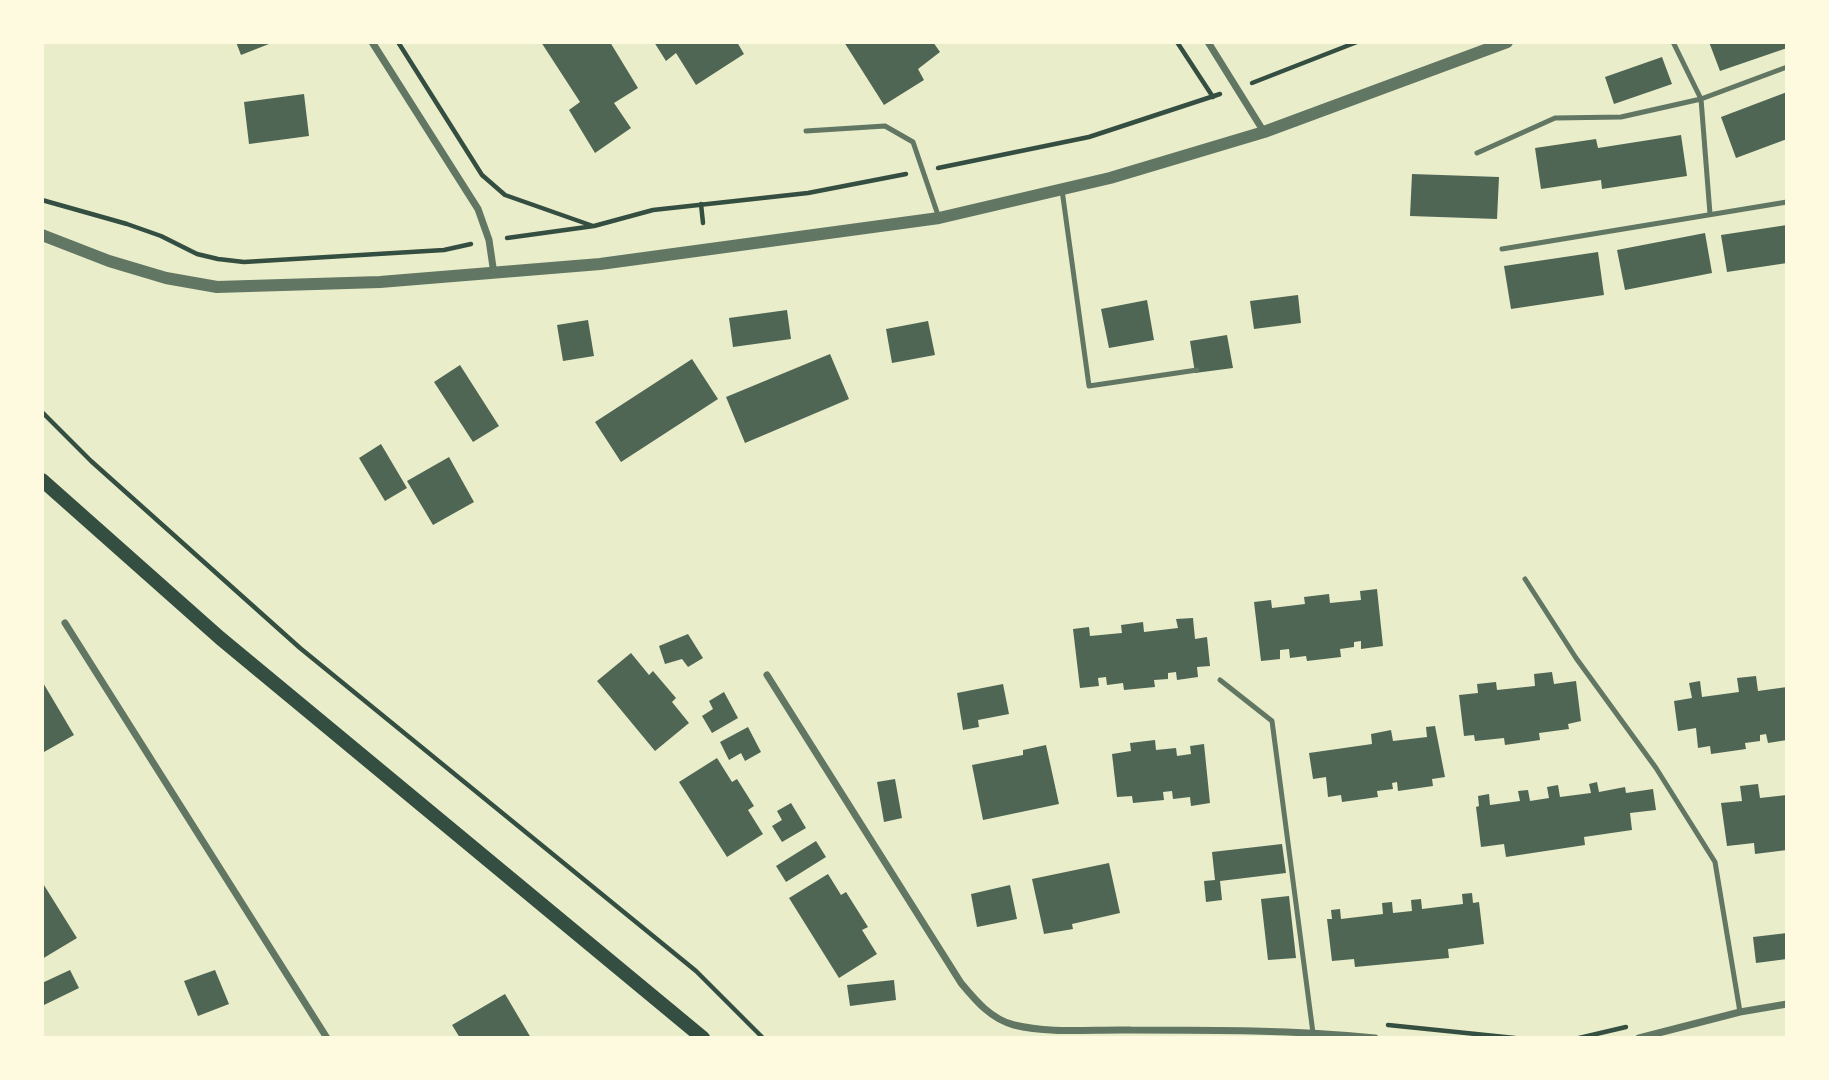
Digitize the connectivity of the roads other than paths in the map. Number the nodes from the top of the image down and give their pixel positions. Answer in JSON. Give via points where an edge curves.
{"nodes":[{"id":1,"x":372,"y":42,"type":"edge"},
{"id":2,"x":1208,"y":42,"type":"edge"},
{"id":3,"x":1507,"y":42,"type":"edge"},
{"id":4,"x":1673,"y":42,"type":"edge"},
{"id":5,"x":1787,"y":67,"type":"edge"},
{"id":6,"x":1701,"y":99,"type":"junction"},
{"id":7,"x":806,"y":131,"type":"dead end"},
{"id":8,"x":1264,"y":132,"type":"junction"},
{"id":9,"x":1477,"y":153,"type":"dead end"},
{"id":10,"x":1062,"y":190,"type":"junction"},
{"id":11,"x":1787,"y":202,"type":"edge"},
{"id":12,"x":1710,"y":214,"type":"junction"},
{"id":13,"x":939,"y":218,"type":"junction"},
{"id":14,"x":42,"y":235,"type":"edge"},
{"id":15,"x":1502,"y":249,"type":"dead end"},
{"id":16,"x":495,"y":274,"type":"junction"},
{"id":17,"x":1197,"y":370,"type":"dead end"},
{"id":18,"x":42,"y":480,"type":"edge"},
{"id":19,"x":1525,"y":579,"type":"dead end"},
{"id":20,"x":65,"y":623,"type":"dead end"},
{"id":21,"x":767,"y":674,"type":"dead end"},
{"id":22,"x":1220,"y":680,"type":"dead end"},
{"id":23,"x":1787,"y":1004,"type":"edge"},
{"id":24,"x":1740,"y":1012,"type":"junction"},
{"id":25,"x":1313,"y":1033,"type":"junction"},
{"id":26,"x":327,"y":1038,"type":"edge"},
{"id":27,"x":702,"y":1038,"type":"edge"},
{"id":28,"x":1375,"y":1038,"type":"edge"},
{"id":29,"x":1639,"y":1038,"type":"edge"}],
"edges":[{"from":1,"to":16,"type":"street","via":[[469,192],[489,240]]},
{"from":2,"to":8,"type":"street"},
{"from":3,"to":8,"type":"street"},
{"from":4,"to":6,"type":"lane"},
{"from":5,"to":6,"type":"lane"},
{"from":6,"to":9,"type":"lane","via":[[1621,117],[1555,118]]},
{"from":6,"to":12,"type":"lane"},
{"from":7,"to":13,"type":"lane","via":[[885,126],[913,142]]},
{"from":8,"to":10,"type":"street"},
{"from":10,"to":13,"type":"street"},
{"from":10,"to":17,"type":"lane","via":[[1089,386]]},
{"from":11,"to":12,"type":"lane"},
{"from":12,"to":15,"type":"lane"},
{"from":13,"to":16,"type":"street"},
{"from":14,"to":16,"type":"street","via":[[155,275],[217,287]]},
{"from":18,"to":27,"type":"main road","via":[[220,638]]},
{"from":19,"to":24,"type":"lane","via":[[1656,768],[1714,862]]},
{"from":20,"to":26,"type":"street"},
{"from":21,"to":25,"type":"street","via":[[961,983],[996,1018],[1049,1029]]},
{"from":22,"to":25,"type":"lane","via":[[1272,722]]},
{"from":23,"to":24,"type":"street"},
{"from":24,"to":29,"type":"street"},
{"from":25,"to":28,"type":"street"}]}
